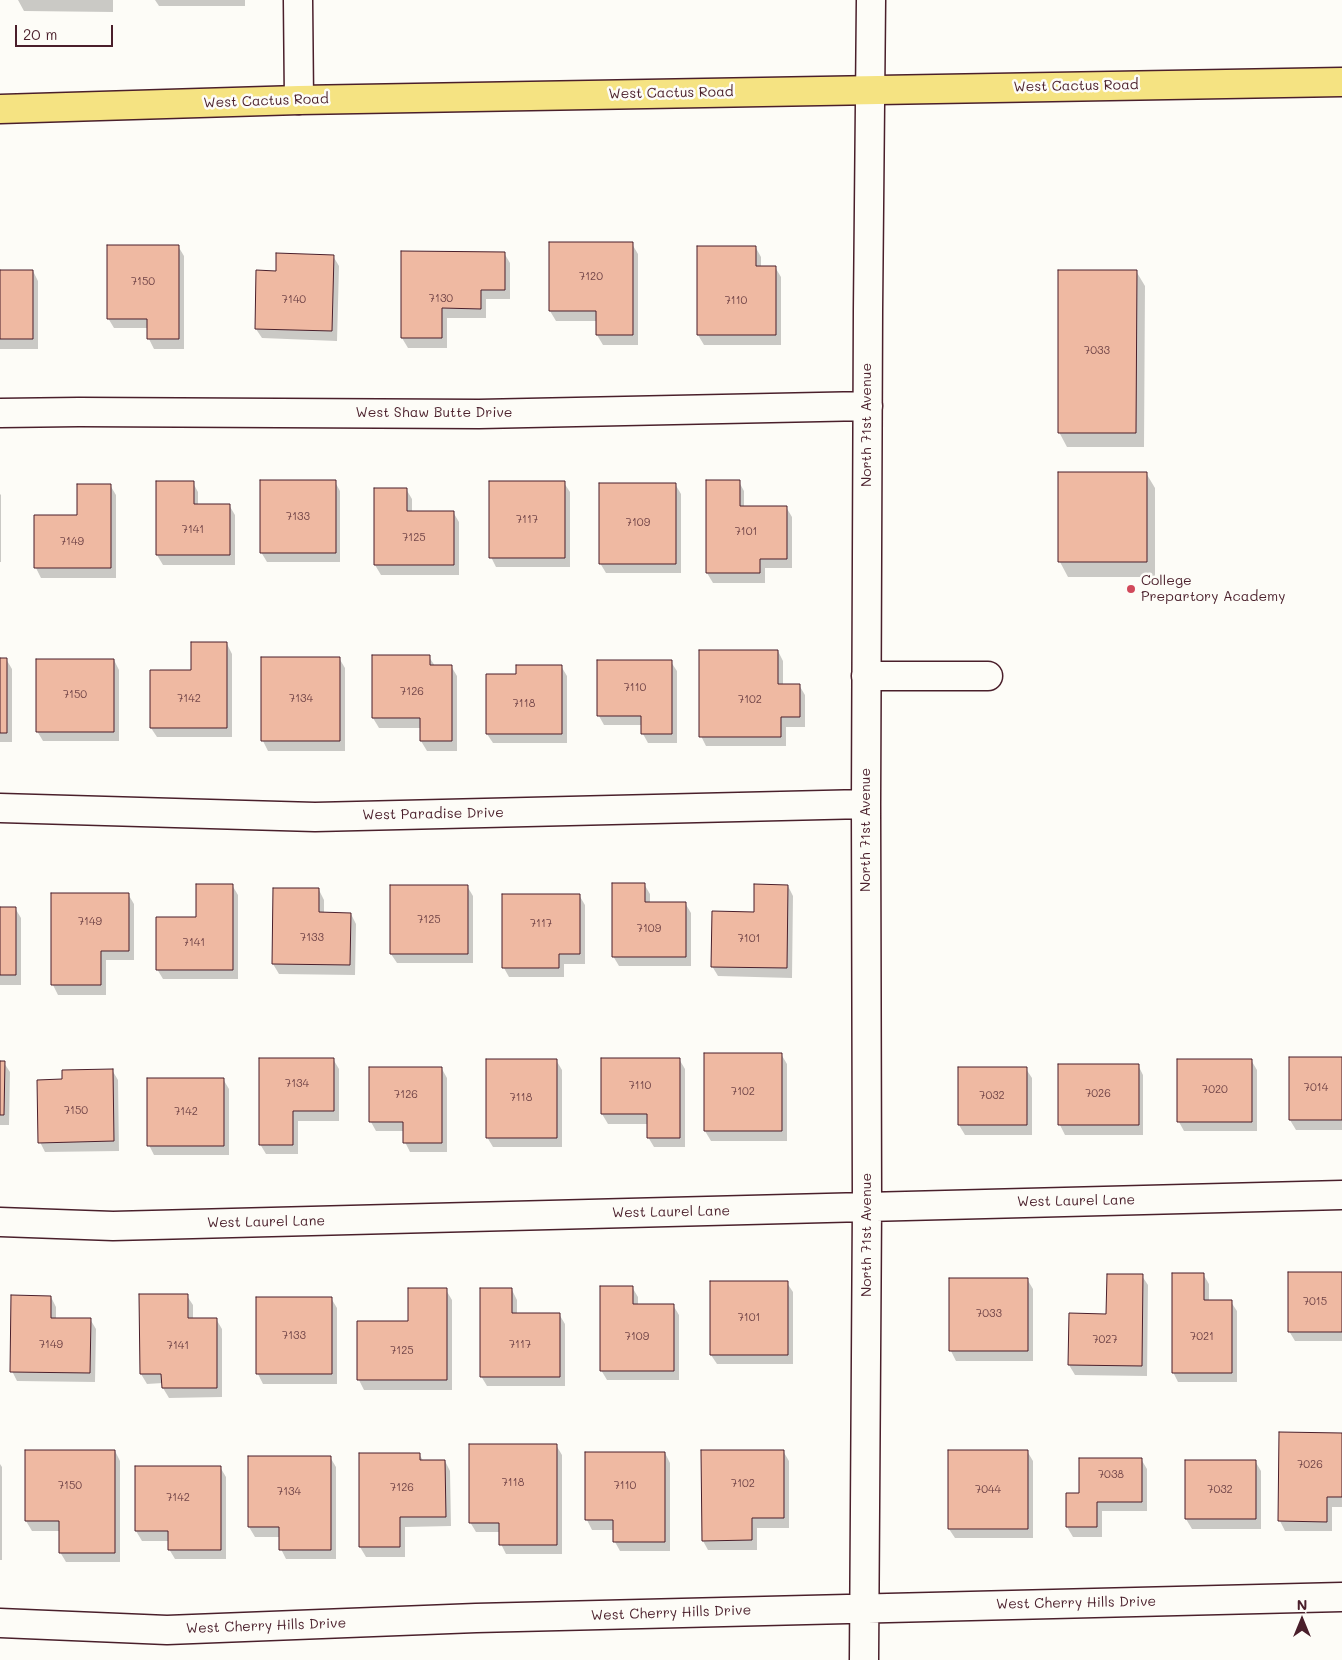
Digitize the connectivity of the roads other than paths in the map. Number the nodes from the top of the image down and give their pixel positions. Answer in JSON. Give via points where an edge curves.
{"nodes":[{"id":1,"x":298,"y":0,"type":"edge"},
{"id":2,"x":871,"y":0,"type":"edge"},
{"id":3,"x":1342,"y":82,"type":"edge"},
{"id":4,"x":871,"y":89,"type":"junction"},
{"id":5,"x":299,"y":100,"type":"junction"},
{"id":6,"x":0,"y":109,"type":"edge"},
{"id":7,"x":868,"y":406,"type":"junction"},
{"id":8,"x":0,"y":413,"type":"edge"},
{"id":9,"x":866,"y":676,"type":"junction"},
{"id":10,"x":988,"y":676,"type":"dead end"},
{"id":11,"x":866,"y":804,"type":"junction"},
{"id":12,"x":0,"y":808,"type":"edge"},
{"id":13,"x":1342,"y":1195,"type":"edge"},
{"id":14,"x":867,"y":1206,"type":"junction"},
{"id":15,"x":0,"y":1222,"type":"edge"},
{"id":16,"x":1342,"y":1597,"type":"edge"},
{"id":17,"x":864,"y":1608,"type":"junction"},
{"id":18,"x":0,"y":1623,"type":"edge"},
{"id":19,"x":864,"y":1660,"type":"edge"}],
"edges":[{"from":1,"to":5,"type":"street"},
{"from":2,"to":4,"type":"street","name":"North 71st Avenue"},
{"from":3,"to":4,"type":"main road","name":"West Cactus Road"},
{"from":4,"to":5,"type":"main road","name":"West Cactus Road"},
{"from":4,"to":7,"type":"street","name":"North 71st Avenue"},
{"from":5,"to":6,"type":"main road","name":"West Cactus Road"},
{"from":7,"to":8,"type":"street","name":"West Shaw Butte Drive","via":[[478,414]]},
{"from":7,"to":9,"type":"street","name":"North 71st Avenue"},
{"from":9,"to":10,"type":"street"},
{"from":9,"to":11,"type":"street","name":"North 71st Avenue"},
{"from":11,"to":12,"type":"street","name":"West Paradise Drive","via":[[315,817]]},
{"from":11,"to":14,"type":"street","name":"North 71st Avenue"},
{"from":13,"to":14,"type":"street","name":"West Laurel Lane"},
{"from":14,"to":15,"type":"street","name":"West Laurel Lane","via":[[113,1226]]},
{"from":14,"to":17,"type":"street","name":"North 71st Avenue"},
{"from":16,"to":17,"type":"street","name":"West Cherry Hills Drive"},
{"from":17,"to":18,"type":"street","name":"West Cherry Hills Drive","via":[[167,1630]]},
{"from":17,"to":19,"type":"street","name":"North 71st Avenue"}]}
